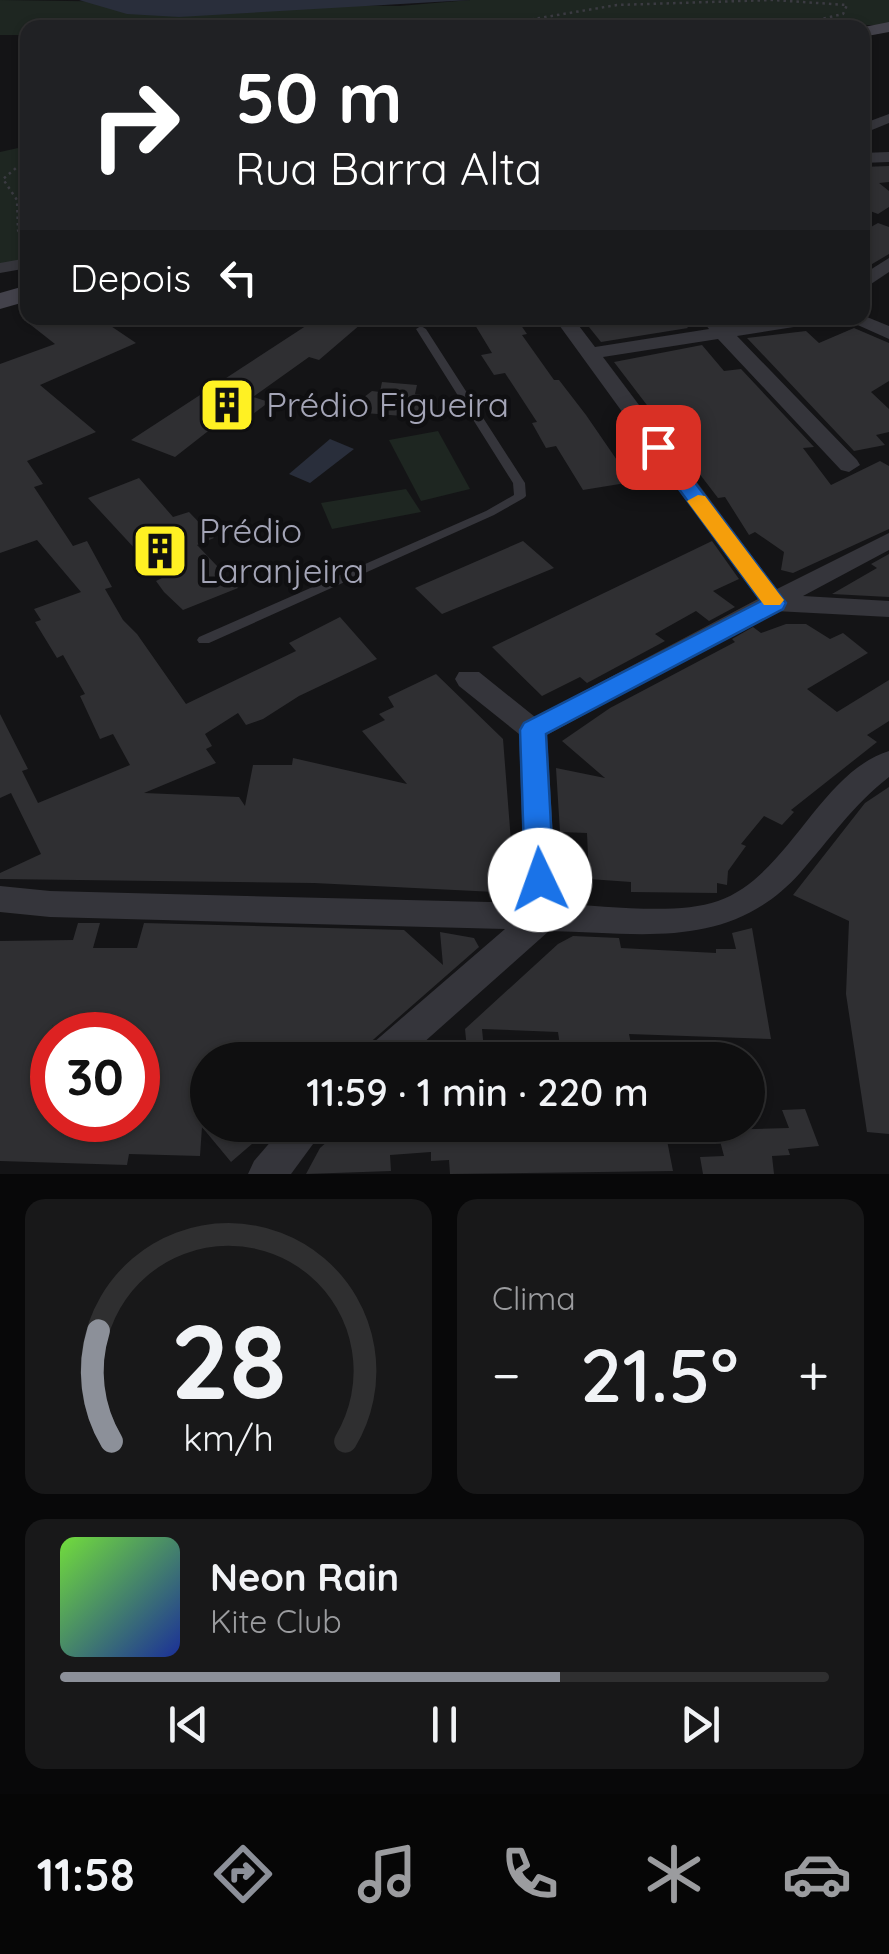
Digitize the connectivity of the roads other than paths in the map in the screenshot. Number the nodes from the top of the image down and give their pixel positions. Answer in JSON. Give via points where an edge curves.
{"nodes":[{"id":1,"x":569,"y":325,"type":"edge"},
{"id":2,"x":717,"y":325,"type":"edge"},
{"id":3,"x":772,"y":325,"type":"edge"},
{"id":4,"x":421,"y":329,"type":"dead end"},
{"id":5,"x":726,"y":333,"type":"junction"},
{"id":6,"x":588,"y":354,"type":"junction"},
{"id":7,"x":849,"y":465,"type":"dead end"},
{"id":8,"x":889,"y":540,"type":"edge"},
{"id":9,"x":774,"y":603,"type":"junction"},
{"id":10,"x":889,"y":609,"type":"edge"},
{"id":11,"x":204,"y":640,"type":"dead end"},
{"id":12,"x":468,"y":679,"type":"dead end"},
{"id":13,"x":533,"y":730,"type":"junction"},
{"id":14,"x":889,"y":762,"type":"edge"},
{"id":15,"x":0,"y":899,"type":"edge"},
{"id":16,"x":542,"y":917,"type":"junction"},
{"id":17,"x":400,"y":1042,"type":"edge"},
{"id":18,"x":295,"y":1142,"type":"edge"},
{"id":19,"x":267,"y":1174,"type":"edge"}],
"edges":[{"from":1,"to":6,"type":"street"},
{"from":2,"to":5,"type":"street"},
{"from":3,"to":5,"type":"street"},
{"from":4,"to":11,"type":"lane","via":[[519,483],[520,496]]},
{"from":5,"to":6,"type":"street"},
{"from":5,"to":7,"type":"street"},
{"from":6,"to":9,"type":"street"},
{"from":8,"to":9,"type":"street"},
{"from":9,"to":10,"type":"street"},
{"from":9,"to":13,"type":"street"},
{"from":12,"to":13,"type":"street"},
{"from":13,"to":16,"type":"street"},
{"from":14,"to":16,"type":"street","via":[[828,814],[786,868],[728,912],[654,920]]},
{"from":15,"to":16,"type":"street"},
{"from":16,"to":17,"type":"street"},
{"from":18,"to":19,"type":"street"}]}
